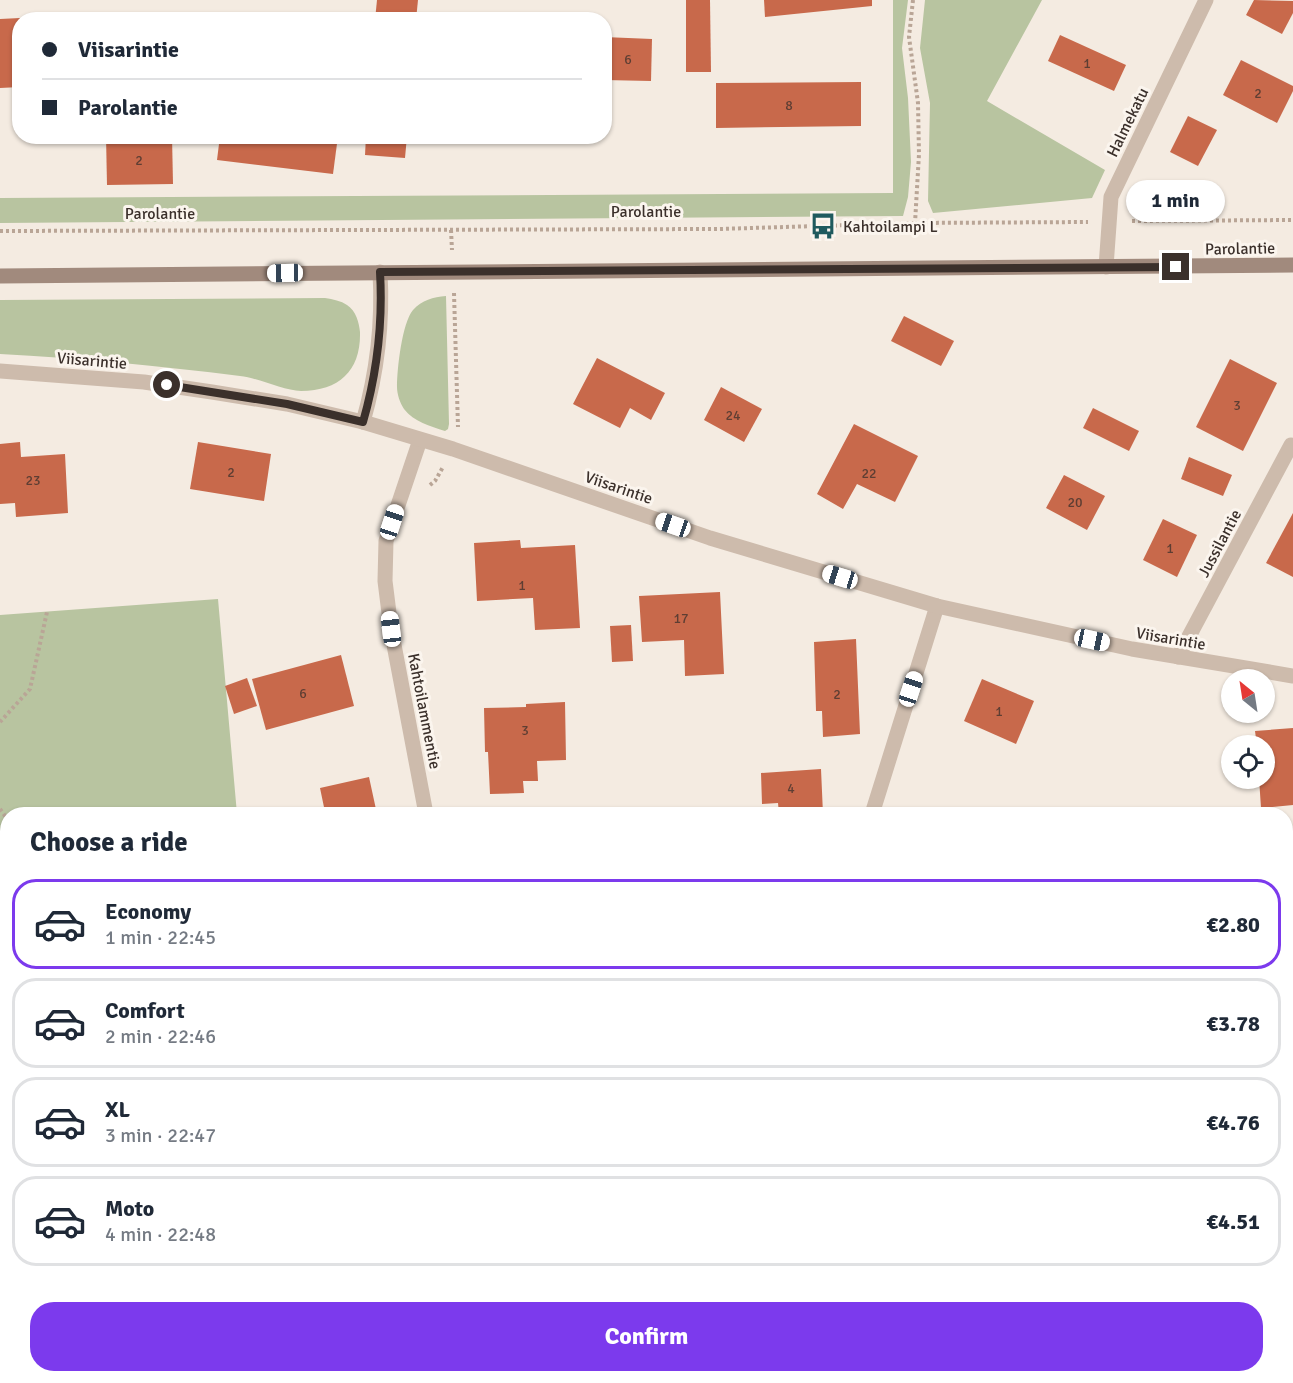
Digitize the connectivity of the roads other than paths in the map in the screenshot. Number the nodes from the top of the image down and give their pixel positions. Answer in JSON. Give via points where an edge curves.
{"nodes":[{"id":1,"x":1206,"y":0,"type":"edge"},
{"id":2,"x":1293,"y":266,"type":"edge"},
{"id":3,"x":1106,"y":267,"type":"junction"},
{"id":4,"x":380,"y":272,"type":"junction"},
{"id":5,"x":0,"y":276,"type":"edge"},
{"id":6,"x":0,"y":371,"type":"edge"},
{"id":7,"x":363,"y":422,"type":"junction"},
{"id":8,"x":420,"y":440,"type":"junction"},
{"id":9,"x":1291,"y":445,"type":"dead end"},
{"id":10,"x":937,"y":606,"type":"junction"},
{"id":11,"x":1178,"y":657,"type":"junction"},
{"id":12,"x":1293,"y":676,"type":"edge"},
{"id":13,"x":425,"y":807,"type":"edge"},
{"id":14,"x":874,"y":807,"type":"edge"}],
"edges":[{"from":1,"to":3,"type":"street","name":"Halmekatu","via":[[1111,198]]},
{"from":2,"to":3,"type":"main road","name":"Parolantie"},
{"from":3,"to":4,"type":"main road","name":"Parolantie"},
{"from":4,"to":5,"type":"main road","name":"Parolantie"},
{"from":4,"to":7,"type":"street","via":[[382,311],[372,391]]},
{"from":6,"to":7,"type":"street","name":"Viisarintie","via":[[144,382],[287,404]]},
{"from":7,"to":8,"type":"street","name":"Viisarintie"},
{"from":8,"to":10,"type":"street","name":"Viisarintie","via":[[710,538]]},
{"from":8,"to":13,"type":"street","name":"Kahtoilammentie","via":[[386,541],[385,581]]},
{"from":9,"to":11,"type":"street","name":"Jussilantie"},
{"from":10,"to":11,"type":"street","name":"Viisarintie"},
{"from":10,"to":14,"type":"street"},
{"from":11,"to":12,"type":"street","name":"Viisarintie"}]}
